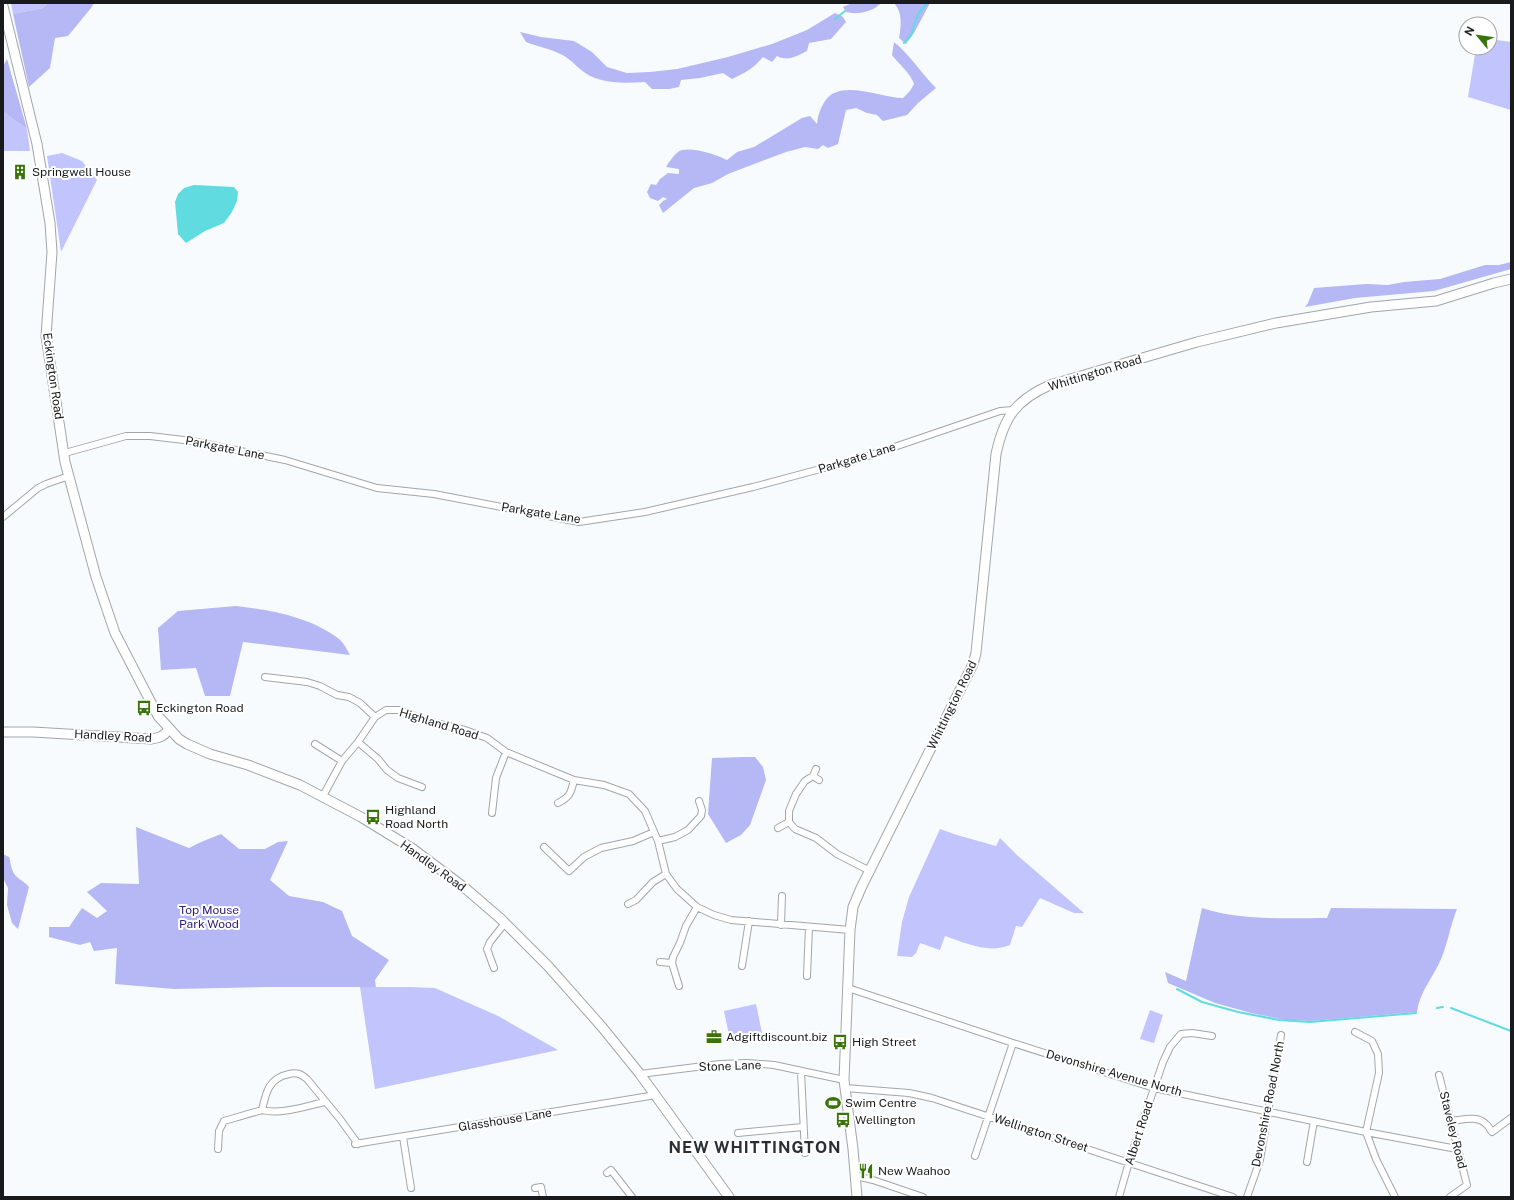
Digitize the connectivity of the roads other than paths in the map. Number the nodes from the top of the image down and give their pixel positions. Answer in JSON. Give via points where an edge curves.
{"nodes":[{"id":1,"x":3,"y":6,"type":"edge"},
{"id":2,"x":1511,"y":280,"type":"edge"},
{"id":3,"x":1013,"y":410,"type":"junction"},
{"id":4,"x":65,"y":453,"type":"junction"},
{"id":5,"x":69,"y":476,"type":"junction"},
{"id":6,"x":3,"y":517,"type":"edge"},
{"id":7,"x":265,"y":677,"type":"dead end"},
{"id":8,"x":375,"y":717,"type":"junction"},
{"id":9,"x":169,"y":729,"type":"junction"},
{"id":10,"x":3,"y":732,"type":"edge"},
{"id":11,"x":358,"y":742,"type":"junction"},
{"id":12,"x":315,"y":744,"type":"dead end"},
{"id":13,"x":506,"y":752,"type":"junction"},
{"id":14,"x":342,"y":761,"type":"junction"},
{"id":15,"x":816,"y":769,"type":"dead end"},
{"id":16,"x":813,"y":776,"type":"junction"},
{"id":17,"x":574,"y":780,"type":"junction"},
{"id":18,"x":819,"y":780,"type":"dead end"},
{"id":19,"x":422,"y":786,"type":"dead end"},
{"id":20,"x":323,"y":796,"type":"junction"},
{"id":21,"x":699,"y":802,"type":"dead end"},
{"id":22,"x":558,"y":804,"type":"dead end"},
{"id":23,"x":492,"y":813,"type":"dead end"},
{"id":24,"x":789,"y":822,"type":"junction"},
{"id":25,"x":778,"y":828,"type":"dead end"},
{"id":26,"x":654,"y":832,"type":"junction"},
{"id":27,"x":658,"y":841,"type":"junction"},
{"id":28,"x":544,"y":847,"type":"dead end"},
{"id":29,"x":870,"y":871,"type":"junction"},
{"id":30,"x":666,"y":874,"type":"junction"},
{"id":31,"x":782,"y":896,"type":"dead end"},
{"id":32,"x":628,"y":904,"type":"dead end"},
{"id":33,"x":697,"y":907,"type":"junction"},
{"id":34,"x":749,"y":921,"type":"junction"},
{"id":35,"x":505,"y":923,"type":"junction"},
{"id":36,"x":781,"y":925,"type":"junction"},
{"id":37,"x":809,"y":927,"type":"junction"},
{"id":38,"x":850,"y":930,"type":"junction"},
{"id":39,"x":660,"y":962,"type":"dead end"},
{"id":40,"x":672,"y":963,"type":"junction"},
{"id":41,"x":742,"y":966,"type":"dead end"},
{"id":42,"x":494,"y":968,"type":"dead end"},
{"id":43,"x":807,"y":976,"type":"dead end"},
{"id":44,"x":679,"y":986,"type":"dead end"},
{"id":45,"x":848,"y":988,"type":"junction"},
{"id":46,"x":1355,"y":1032,"type":"dead end"},
{"id":47,"x":1281,"y":1034,"type":"dead end"},
{"id":48,"x":1212,"y":1036,"type":"dead end"},
{"id":49,"x":1013,"y":1043,"type":"junction"},
{"id":50,"x":801,"y":1072,"type":"junction"},
{"id":51,"x":640,"y":1074,"type":"junction"},
{"id":52,"x":1439,"y":1076,"type":"dead end"},
{"id":53,"x":844,"y":1084,"type":"junction"},
{"id":54,"x":1154,"y":1088,"type":"junction"},
{"id":55,"x":656,"y":1095,"type":"junction"},
{"id":56,"x":325,"y":1102,"type":"junction"},
{"id":57,"x":262,"y":1110,"type":"junction"},
{"id":58,"x":1268,"y":1111,"type":"junction"},
{"id":59,"x":988,"y":1116,"type":"junction"},
{"id":60,"x":1511,"y":1118,"type":"edge"},
{"id":61,"x":1314,"y":1121,"type":"junction"},
{"id":62,"x":1451,"y":1121,"type":"junction"},
{"id":63,"x":803,"y":1127,"type":"junction"},
{"id":64,"x":1366,"y":1132,"type":"junction"},
{"id":65,"x":738,"y":1133,"type":"dead end"},
{"id":66,"x":403,"y":1136,"type":"junction"},
{"id":67,"x":218,"y":1149,"type":"dead end"},
{"id":68,"x":1457,"y":1149,"type":"junction"},
{"id":69,"x":805,"y":1153,"type":"dead end"},
{"id":70,"x":975,"y":1156,"type":"dead end"},
{"id":71,"x":1129,"y":1162,"type":"junction"},
{"id":72,"x":1307,"y":1162,"type":"dead end"},
{"id":73,"x":607,"y":1173,"type":"dead end"},
{"id":74,"x":856,"y":1176,"type":"junction"},
{"id":75,"x":411,"y":1188,"type":"dead end"},
{"id":76,"x":536,"y":1188,"type":"dead end"},
{"id":77,"x":543,"y":1197,"type":"edge"},
{"id":78,"x":632,"y":1197,"type":"edge"},
{"id":79,"x":729,"y":1197,"type":"edge"},
{"id":80,"x":857,"y":1197,"type":"edge"},
{"id":81,"x":923,"y":1197,"type":"edge"},
{"id":82,"x":1119,"y":1197,"type":"edge"},
{"id":83,"x":1232,"y":1197,"type":"edge"},
{"id":84,"x":1247,"y":1197,"type":"edge"},
{"id":85,"x":1395,"y":1197,"type":"edge"},
{"id":86,"x":1450,"y":1197,"type":"edge"}],
"edges":[{"from":1,"to":4,"type":"street","name":"Eckington Road","via":[[36,136],[50,223],[52,252],[46,336]]},
{"from":2,"to":3,"type":"street","name":"Whittington Road","via":[[1436,301],[1370,307],[1276,322],[1197,342],[1050,385],[1024,400]]},
{"from":3,"to":4,"type":"street","name":"Parkgate Lane","via":[[1000,411],[865,457],[753,487],[645,512],[579,522],[434,494],[378,488],[285,460],[192,441],[126,436]]},
{"from":3,"to":29,"type":"street","name":"Whittington Road","via":[[1001,434],[996,454],[973,664]]},
{"from":4,"to":5,"type":"street","name":"Eckington Road"},
{"from":5,"to":6,"type":"street","via":[[38,488]]},
{"from":5,"to":9,"type":"street","name":"Eckington Road","via":[[96,578],[115,633],[158,716]]},
{"from":7,"to":8,"type":"street","via":[[320,686],[360,703]]},
{"from":8,"to":11,"type":"street"},
{"from":8,"to":13,"type":"street","name":"Highland Road","via":[[386,710],[398,710],[487,738]]},
{"from":9,"to":10,"type":"street","name":"Handley Road","via":[[165,735],[151,739]]},
{"from":9,"to":20,"type":"street","name":"Handley Road","via":[[179,739],[197,749],[248,765]]},
{"from":11,"to":14,"type":"street"},
{"from":11,"to":19,"type":"street","via":[[398,778]]},
{"from":12,"to":14,"type":"street"},
{"from":13,"to":17,"type":"street","name":"Highland Road"},
{"from":13,"to":23,"type":"street","via":[[496,778]]},
{"from":14,"to":20,"type":"street"},
{"from":15,"to":16,"type":"street"},
{"from":16,"to":18,"type":"street"},
{"from":16,"to":24,"type":"street","via":[[798,790],[789,811]]},
{"from":17,"to":22,"type":"street","via":[[567,798]]},
{"from":17,"to":26,"type":"street","name":"Highland Road","via":[[604,785],[629,794],[645,811]]},
{"from":20,"to":35,"type":"street","name":"Handley Road","via":[[413,850]]},
{"from":21,"to":27,"type":"street","via":[[701,816],[688,830],[675,837]]},
{"from":24,"to":25,"type":"street"},
{"from":24,"to":29,"type":"street","via":[[795,829],[816,838],[837,854]]},
{"from":26,"to":27,"type":"street","name":"Highland Road"},
{"from":26,"to":28,"type":"street","via":[[633,841],[601,848],[584,857],[569,871]]},
{"from":27,"to":30,"type":"street","name":"Highland Road"},
{"from":29,"to":38,"type":"street","via":[[854,907]]},
{"from":30,"to":32,"type":"street"},
{"from":30,"to":33,"type":"street","name":"Highland Road","via":[[677,889]]},
{"from":31,"to":36,"type":"street"},
{"from":33,"to":34,"type":"street","name":"Highland Road","via":[[731,920]]},
{"from":33,"to":40,"type":"street","via":[[686,926]]},
{"from":34,"to":36,"type":"street","name":"Highland Road"},
{"from":34,"to":41,"type":"street"},
{"from":35,"to":42,"type":"street","via":[[487,949]]},
{"from":35,"to":51,"type":"street","name":"Handley Road","via":[[553,972]]},
{"from":36,"to":37,"type":"street","name":"Highland Road"},
{"from":37,"to":38,"type":"street","name":"Highland Road"},
{"from":37,"to":43,"type":"street"},
{"from":38,"to":45,"type":"street"},
{"from":39,"to":40,"type":"street"},
{"from":40,"to":44,"type":"street"},
{"from":45,"to":49,"type":"street","name":"Devonshire Avenue North"},
{"from":45,"to":53,"type":"street"},
{"from":46,"to":64,"type":"street","via":[[1372,1041],[1378,1054],[1379,1073]]},
{"from":47,"to":58,"type":"street","name":"Devonshire Road North"},
{"from":48,"to":54,"type":"street","name":"Albert Road","via":[[1181,1034],[1170,1047]]},
{"from":49,"to":54,"type":"street","name":"Devonshire Avenue North"},
{"from":49,"to":59,"type":"street"},
{"from":50,"to":51,"type":"street","name":"Stone Lane","via":[[774,1065],[748,1063]]},
{"from":50,"to":53,"type":"street","name":"Stone Lane"},
{"from":50,"to":63,"type":"street"},
{"from":51,"to":55,"type":"street","name":"Handley Road"},
{"from":52,"to":62,"type":"street","name":"Staveley Road"},
{"from":53,"to":59,"type":"street","name":"Wellington Street","via":[[932,1098]]},
{"from":53,"to":74,"type":"street"},
{"from":54,"to":58,"type":"street","name":"Devonshire Avenue North"},
{"from":54,"to":71,"type":"street","name":"Albert Road"},
{"from":55,"to":66,"type":"street","name":"Glasshouse Lane"},
{"from":55,"to":79,"type":"street","name":"Handley Road"},
{"from":56,"to":57,"type":"street","via":[[270,1112]]},
{"from":56,"to":57,"type":"street","via":[[307,1079],[295,1072],[277,1078],[270,1086]]},
{"from":56,"to":66,"type":"street","name":"Glasshouse Lane","via":[[340,1118],[356,1144]]},
{"from":57,"to":67,"type":"street","via":[[224,1121],[218,1131]]},
{"from":58,"to":61,"type":"street","name":"Devonshire Avenue North"},
{"from":58,"to":84,"type":"street","name":"Devonshire Road North","via":[[1260,1160]]},
{"from":59,"to":70,"type":"street"},
{"from":59,"to":71,"type":"street","name":"Wellington Street"},
{"from":60,"to":62,"type":"street","via":[[1492,1132],[1487,1124],[1479,1120]]},
{"from":61,"to":64,"type":"street","name":"Devonshire Avenue North"},
{"from":61,"to":72,"type":"street"},
{"from":62,"to":68,"type":"street","name":"Staveley Road"},
{"from":63,"to":65,"type":"street"},
{"from":63,"to":69,"type":"street"},
{"from":64,"to":68,"type":"street","name":"Devonshire Avenue North"},
{"from":64,"to":85,"type":"street"},
{"from":66,"to":75,"type":"street"},
{"from":68,"to":86,"type":"street","name":"Staveley Road","via":[[1467,1185]]},
{"from":71,"to":82,"type":"street","name":"Albert Road"},
{"from":71,"to":83,"type":"street","name":"Wellington Street"},
{"from":73,"to":78,"type":"street","via":[[612,1170]]},
{"from":74,"to":80,"type":"street"},
{"from":74,"to":81,"type":"street"},
{"from":76,"to":77,"type":"street","via":[[541,1187]]}]}
